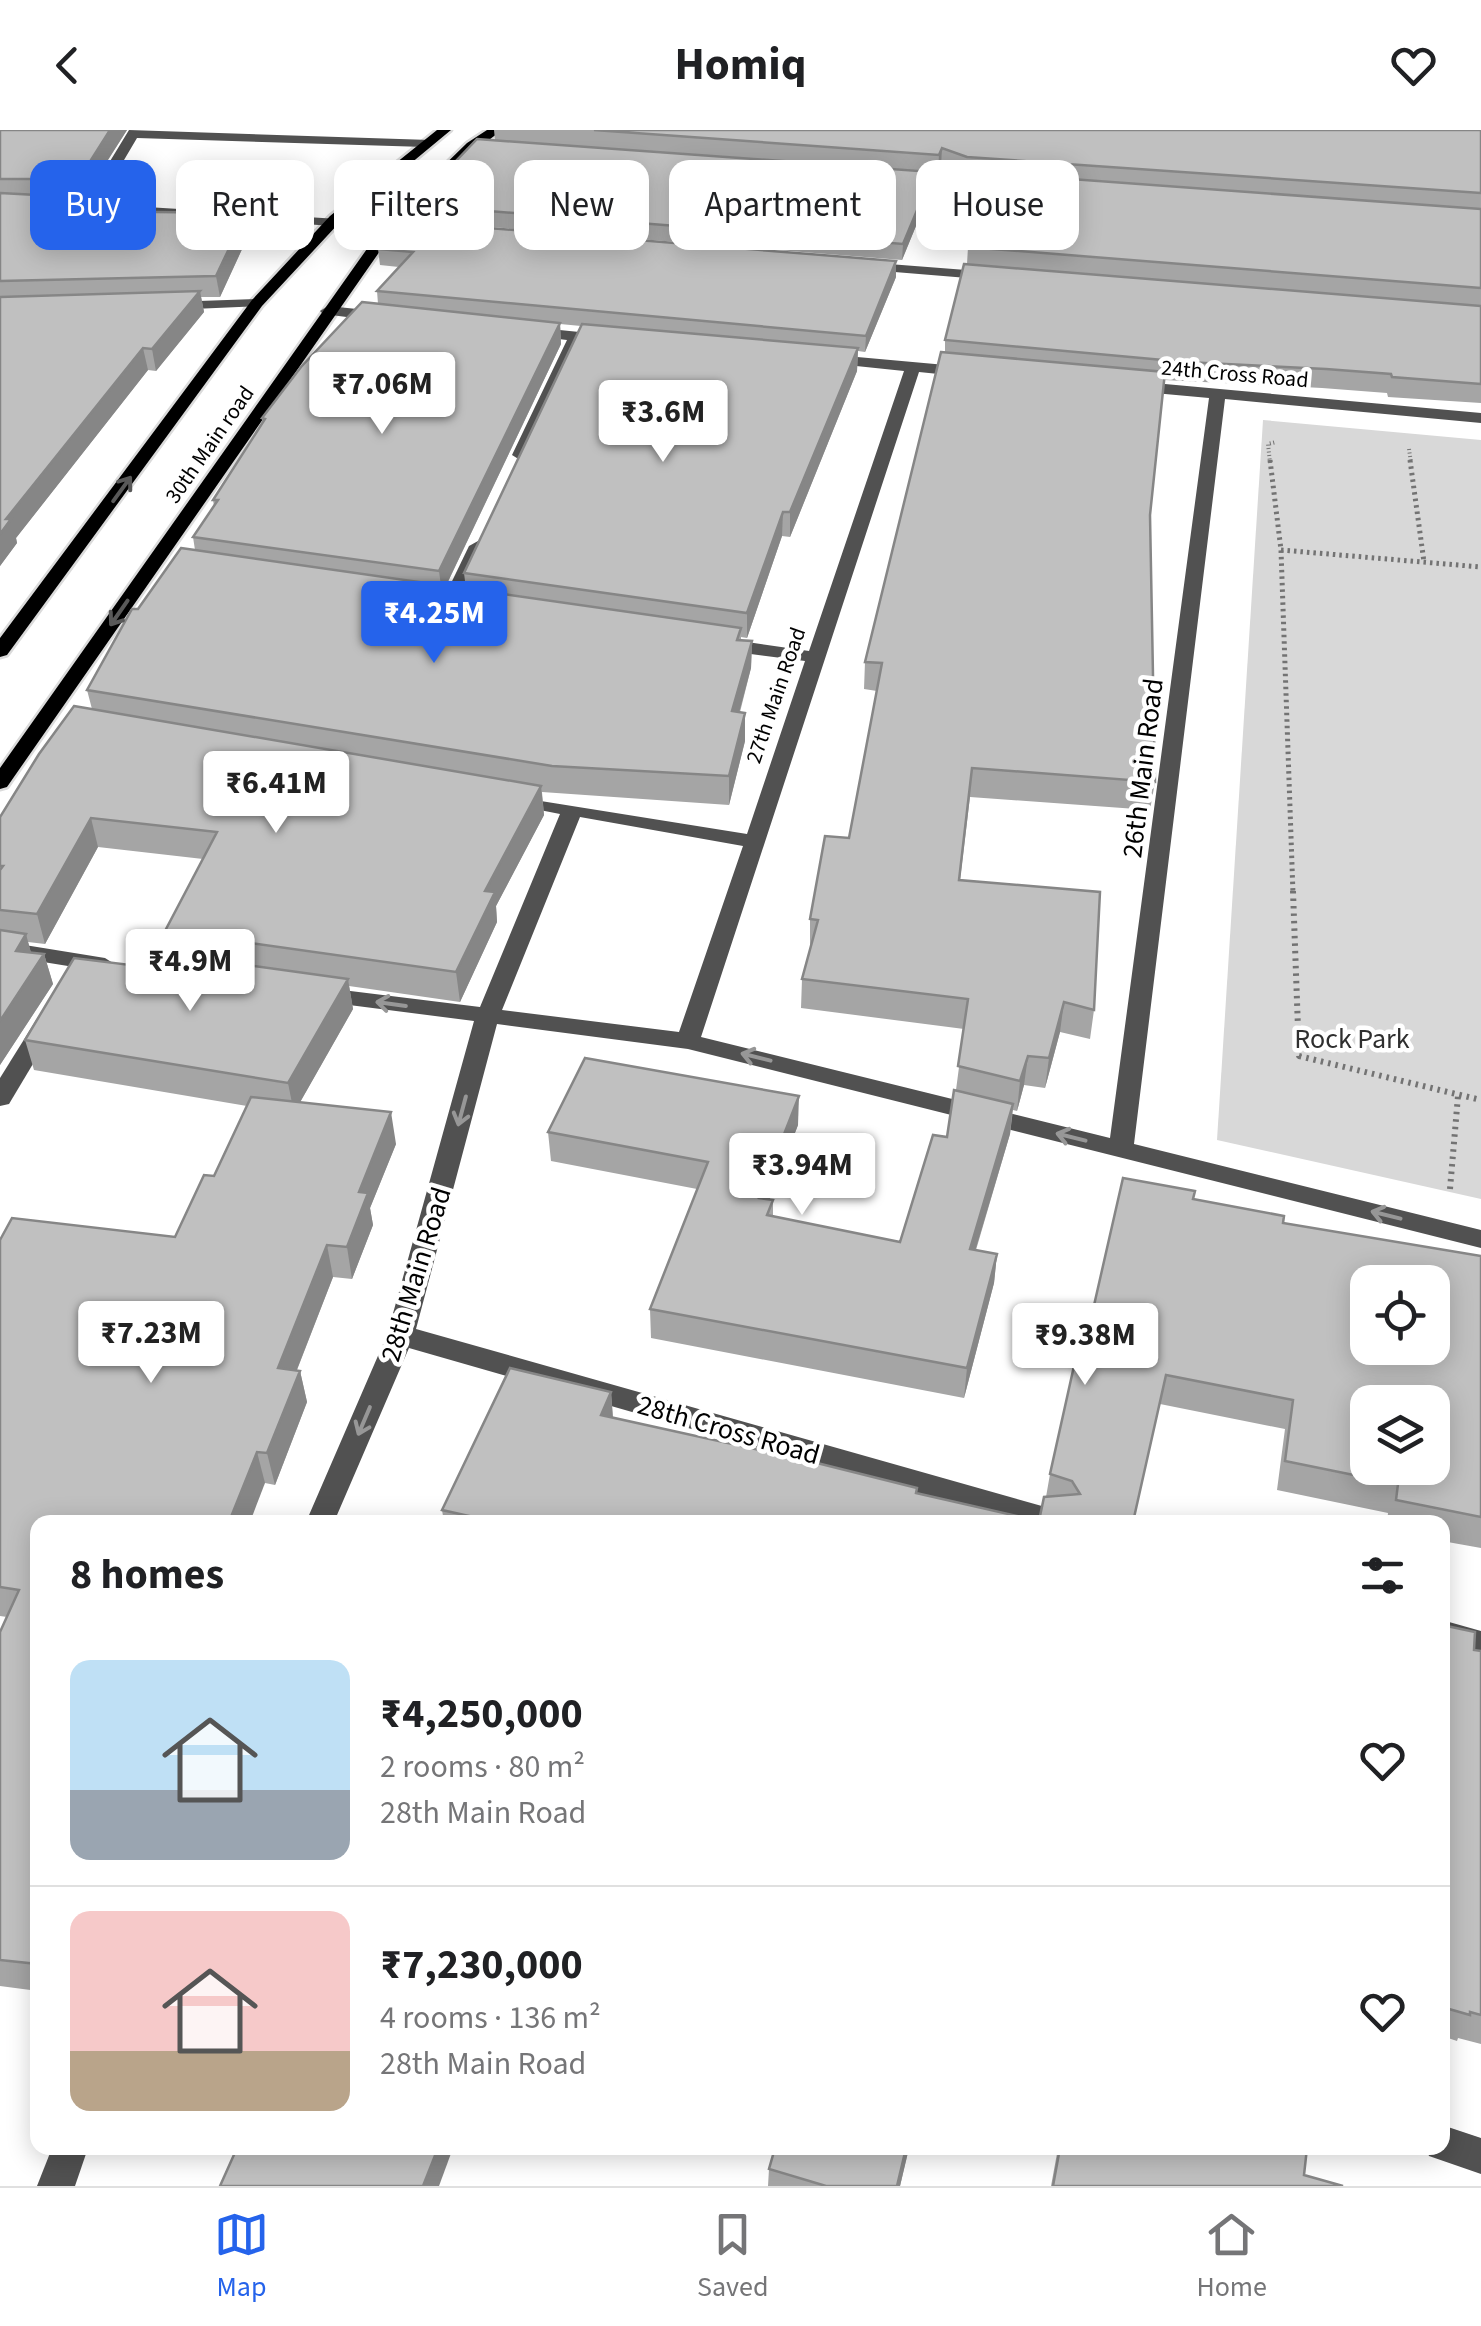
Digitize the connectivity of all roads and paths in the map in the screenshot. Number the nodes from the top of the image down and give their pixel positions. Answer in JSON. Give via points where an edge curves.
{"nodes":[{"id":1,"x":445,"y":130,"type":"edge"},
{"id":2,"x":496,"y":130,"type":"edge"},
{"id":3,"x":134,"y":132,"type":"edge"},
{"id":4,"x":424,"y":143,"type":"junction"},
{"id":5,"x":472,"y":146,"type":"junction"},
{"id":6,"x":492,"y":147,"type":"edge"},
{"id":7,"x":117,"y":160,"type":"edge"},
{"id":8,"x":404,"y":160,"type":"edge"},
{"id":9,"x":458,"y":160,"type":"edge"},
{"id":10,"x":0,"y":206,"type":"edge"},
{"id":11,"x":30,"y":206,"type":"edge"},
{"id":12,"x":156,"y":210,"type":"edge"},
{"id":13,"x":334,"y":219,"type":"joint"},
{"id":14,"x":373,"y":250,"type":"edge"},
{"id":15,"x":855,"y":265,"type":"edge"},
{"id":16,"x":1012,"y":278,"type":"edge"},
{"id":17,"x":257,"y":303,"type":"junction"},
{"id":18,"x":158,"y":306,"type":"edge"},
{"id":19,"x":328,"y":311,"type":"junction"},
{"id":20,"x":404,"y":319,"type":"edge"},
{"id":21,"x":518,"y":331,"type":"edge"},
{"id":22,"x":576,"y":337,"type":"junction"},
{"id":23,"x":635,"y":342,"type":"edge"},
{"id":24,"x":814,"y":358,"type":"edge"},
{"id":25,"x":914,"y":367,"type":"junction"},
{"id":26,"x":990,"y":374,"type":"edge"},
{"id":27,"x":1122,"y":386,"type":"edge"},
{"id":28,"x":1218,"y":394,"type":"junction"},
{"id":29,"x":1481,"y":418,"type":"edge"},
{"id":30,"x":1288,"y":438,"type":"dead end"},
{"id":31,"x":1393,"y":448,"type":"dead end"},
{"id":32,"x":1410,"y":449,"type":"junction"},
{"id":33,"x":1427,"y":451,"type":"dead end"},
{"id":34,"x":509,"y":480,"type":"edge"},
{"id":35,"x":484,"y":533,"type":"edge"},
{"id":36,"x":1281,"y":550,"type":"junction"},
{"id":37,"x":1424,"y":562,"type":"junction"},
{"id":38,"x":1481,"y":567,"type":"edge"},
{"id":39,"x":450,"y":604,"type":"edge"},
{"id":40,"x":699,"y":640,"type":"edge"},
{"id":41,"x":0,"y":650,"type":"edge"},
{"id":42,"x":814,"y":657,"type":"junction"},
{"id":43,"x":0,"y":782,"type":"edge"},
{"id":44,"x":494,"y":796,"type":"edge"},
{"id":45,"x":572,"y":810,"type":"junction"},
{"id":46,"x":753,"y":841,"type":"junction"},
{"id":47,"x":0,"y":948,"type":"edge"},
{"id":48,"x":120,"y":968,"type":"edge"},
{"id":49,"x":72,"y":979,"type":"junction"},
{"id":50,"x":294,"y":991,"type":"edge"},
{"id":51,"x":487,"y":1017,"type":"junction"},
{"id":52,"x":688,"y":1040,"type":"junction"},
{"id":53,"x":1458,"y":1096,"type":"junction"},
{"id":54,"x":0,"y":1098,"type":"edge"},
{"id":55,"x":1481,"y":1100,"type":"edge"},
{"id":56,"x":1121,"y":1149,"type":"junction"},
{"id":57,"x":1447,"y":1230,"type":"junction"},
{"id":58,"x":1481,"y":1239,"type":"edge"},
{"id":59,"x":401,"y":1336,"type":"junction"},
{"id":60,"x":323,"y":1515,"type":"edge"},
{"id":61,"x":1031,"y":1515,"type":"edge"},
{"id":62,"x":1450,"y":1635,"type":"edge"},
{"id":63,"x":1481,"y":1644,"type":"edge"},
{"id":64,"x":1450,"y":2146,"type":"edge"},
{"id":65,"x":67,"y":2155,"type":"edge"},
{"id":66,"x":1481,"y":2156,"type":"edge"},
{"id":67,"x":56,"y":2186,"type":"edge"}],
"edges":[{"from":1,"to":4,"type":"main road","name":"30th Main road"},
{"from":2,"to":5,"type":"main road","name":"30th Main road"},
{"from":3,"to":4,"type":"street"},
{"from":3,"to":7,"type":"street"},
{"from":4,"to":8,"type":"main road","name":"30th Main road"},
{"from":5,"to":6,"type":"street"},
{"from":5,"to":9,"type":"main road","name":"30th Main road"},
{"from":10,"to":11,"type":"street"},
{"from":12,"to":13,"type":"street"},
{"from":13,"to":17,"type":"main road","name":"30th Main road"},
{"from":14,"to":19,"type":"main road","name":"30th Main road"},
{"from":15,"to":16,"type":"street"},
{"from":17,"to":18,"type":"street"},
{"from":41,"to":17,"type":"main road","name":"30th Main road","one_way":true},
{"from":19,"to":20,"type":"street"},
{"from":19,"to":43,"type":"main road","name":"30th Main road","one_way":true,"via":[[55,720]]},
{"from":21,"to":22,"type":"street"},
{"from":22,"to":23,"type":"street"},
{"from":22,"to":34,"type":"street"},
{"from":24,"to":25,"type":"street"},
{"from":25,"to":26,"type":"street"},
{"from":25,"to":42,"type":"street","name":"27th Main Road"},
{"from":27,"to":28,"type":"street","name":"24th Cross Road"},
{"from":28,"to":29,"type":"street","name":"24th Cross Road"},
{"from":28,"to":56,"type":"street","name":"26th Main Road"},
{"from":30,"to":36,"type":"path","via":[[1268,444]]},
{"from":31,"to":32,"type":"path"},
{"from":32,"to":33,"type":"path"},
{"from":32,"to":37,"type":"path"},
{"from":35,"to":39,"type":"street"},
{"from":36,"to":37,"type":"path"},
{"from":36,"to":53,"type":"path","via":[[1299,1056]]},
{"from":37,"to":38,"type":"path"},
{"from":40,"to":42,"type":"street"},
{"from":42,"to":46,"type":"street","name":"27th Main Road"},
{"from":44,"to":45,"type":"street"},
{"from":45,"to":46,"type":"street"},
{"from":45,"to":51,"type":"street","name":"28th Main Road"},
{"from":46,"to":52,"type":"street","name":"27th Main Road"},
{"from":47,"to":49,"type":"street"},
{"from":48,"to":49,"type":"street"},
{"from":49,"to":54,"type":"street"},
{"from":51,"to":50,"type":"street","one_way":true},
{"from":51,"to":52,"type":"street"},
{"from":51,"to":59,"type":"street","name":"28th Main Road","one_way":true},
{"from":56,"to":52,"type":"street","one_way":true},
{"from":53,"to":55,"type":"path"},
{"from":53,"to":57,"type":"path"},
{"from":57,"to":56,"type":"street","one_way":true},
{"from":57,"to":58,"type":"street"},
{"from":59,"to":60,"type":"street","name":"28th Main Road","one_way":true},
{"from":59,"to":61,"type":"street","name":"28th Cross Road"},
{"from":62,"to":63,"type":"street"},
{"from":64,"to":66,"type":"street"},
{"from":65,"to":67,"type":"street"}]}
